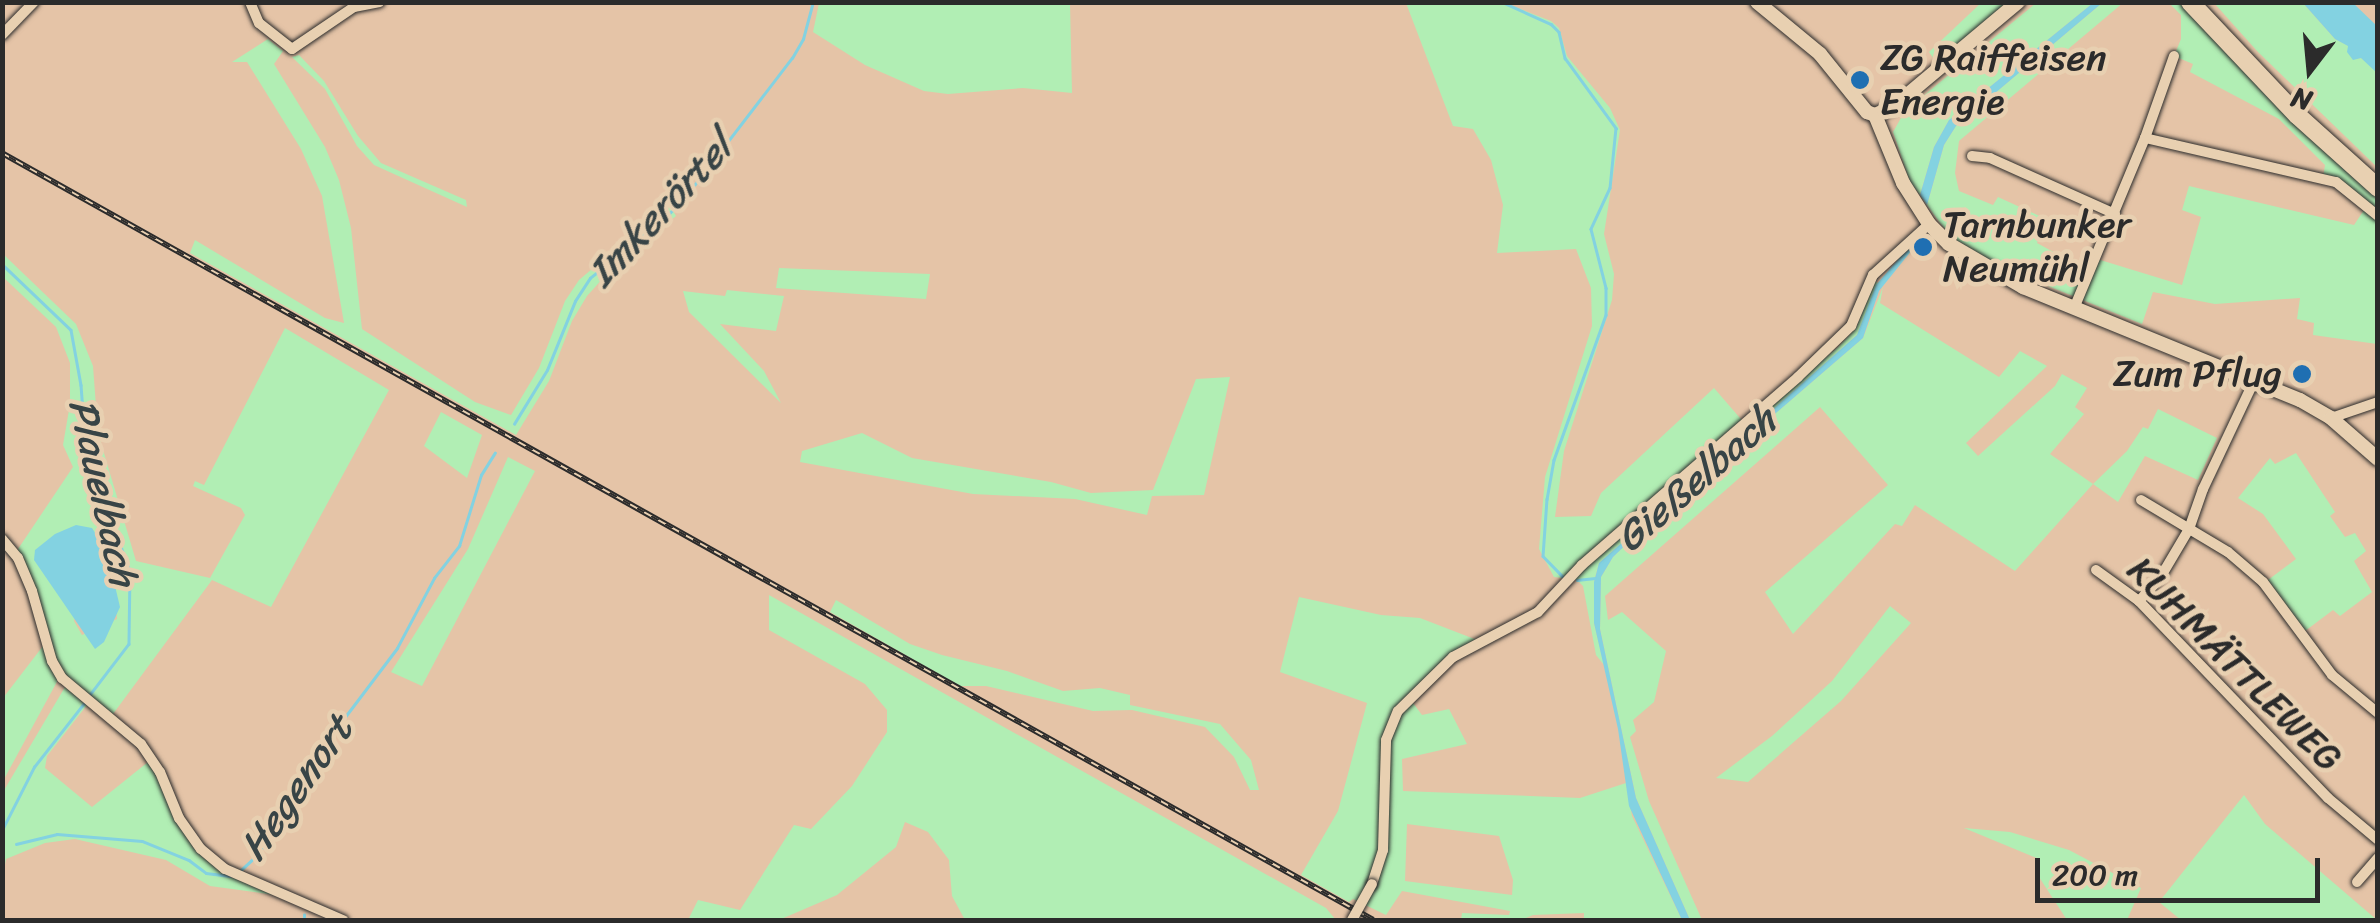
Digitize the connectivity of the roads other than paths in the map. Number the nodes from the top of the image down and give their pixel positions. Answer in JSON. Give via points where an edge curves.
{"nodes":[{"id":1,"x":34,"y":2,"type":"edge"},
{"id":2,"x":250,"y":2,"type":"edge"},
{"id":3,"x":380,"y":2,"type":"edge"},
{"id":4,"x":1757,"y":2,"type":"edge"},
{"id":5,"x":2018,"y":2,"type":"edge"},
{"id":6,"x":2190,"y":2,"type":"edge"},
{"id":7,"x":2206,"y":2,"type":"edge"},
{"id":8,"x":2,"y":35,"type":"edge"},
{"id":9,"x":2174,"y":56,"type":"dead end"},
{"id":10,"x":1875,"y":114,"type":"junction"},
{"id":11,"x":2145,"y":138,"type":"junction"},
{"id":12,"x":1972,"y":156,"type":"dead end"},
{"id":13,"x":2378,"y":174,"type":"edge"},
{"id":14,"x":2378,"y":188,"type":"edge"},
{"id":15,"x":2115,"y":214,"type":"junction"},
{"id":16,"x":2378,"y":216,"type":"edge"},
{"id":17,"x":1929,"y":224,"type":"junction"},
{"id":18,"x":2075,"y":306,"type":"junction"},
{"id":19,"x":2255,"y":379,"type":"junction"},
{"id":20,"x":2378,"y":402,"type":"edge"},
{"id":21,"x":2331,"y":418,"type":"junction"},
{"id":22,"x":2378,"y":459,"type":"edge"},
{"id":23,"x":2142,"y":500,"type":"dead end"},
{"id":24,"x":2189,"y":529,"type":"junction"},
{"id":25,"x":2,"y":538,"type":"edge"},
{"id":26,"x":2096,"y":570,"type":"dead end"},
{"id":27,"x":2139,"y":601,"type":"junction"},
{"id":28,"x":2378,"y":713,"type":"edge"},
{"id":29,"x":2378,"y":840,"type":"edge"},
{"id":30,"x":2378,"y":858,"type":"edge"},
{"id":31,"x":2358,"y":882,"type":"dead end"},
{"id":32,"x":343,"y":920,"type":"edge"},
{"id":33,"x":1352,"y":920,"type":"edge"}],
"edges":[{"from":1,"to":8,"type":"street"},
{"from":2,"to":3,"type":"street","via":[[259,23],[292,48],[354,7]]},
{"from":4,"to":10,"type":"street","via":[[1820,54],[1866,112]]},
{"from":5,"to":10,"type":"street","via":[[1894,106]]},
{"from":6,"to":14,"type":"highway"},
{"from":7,"to":13,"type":"highway"},
{"from":9,"to":11,"type":"street"},
{"from":10,"to":17,"type":"street","via":[[1903,183]]},
{"from":11,"to":15,"type":"street"},
{"from":11,"to":16,"type":"street","via":[[2336,182]]},
{"from":12,"to":15,"type":"street"},
{"from":15,"to":18,"type":"street"},
{"from":17,"to":18,"type":"street","via":[[1993,272]]},
{"from":17,"to":33,"type":"street","bridge":true,"via":[[1872,276],[1851,326],[1798,378],[1582,565],[1538,612],[1453,657],[1398,711],[1386,740],[1382,850]]},
{"from":18,"to":19,"type":"street"},
{"from":19,"to":21,"type":"street"},
{"from":19,"to":24,"type":"street"},
{"from":20,"to":21,"type":"street"},
{"from":21,"to":22,"type":"street"},
{"from":23,"to":24,"type":"street"},
{"from":24,"to":27,"type":"street"},
{"from":24,"to":28,"type":"street","via":[[2263,582],[2332,676]]},
{"from":25,"to":32,"type":"street","via":[[32,591],[52,661],[152,758],[188,834],[226,869]]},
{"from":26,"to":27,"type":"street","name":"KUHMÄTTLEWEG"},
{"from":27,"to":29,"type":"street","name":"KUHMÄTTLEWEG","via":[[2328,798]]},
{"from":30,"to":31,"type":"street"}]}
